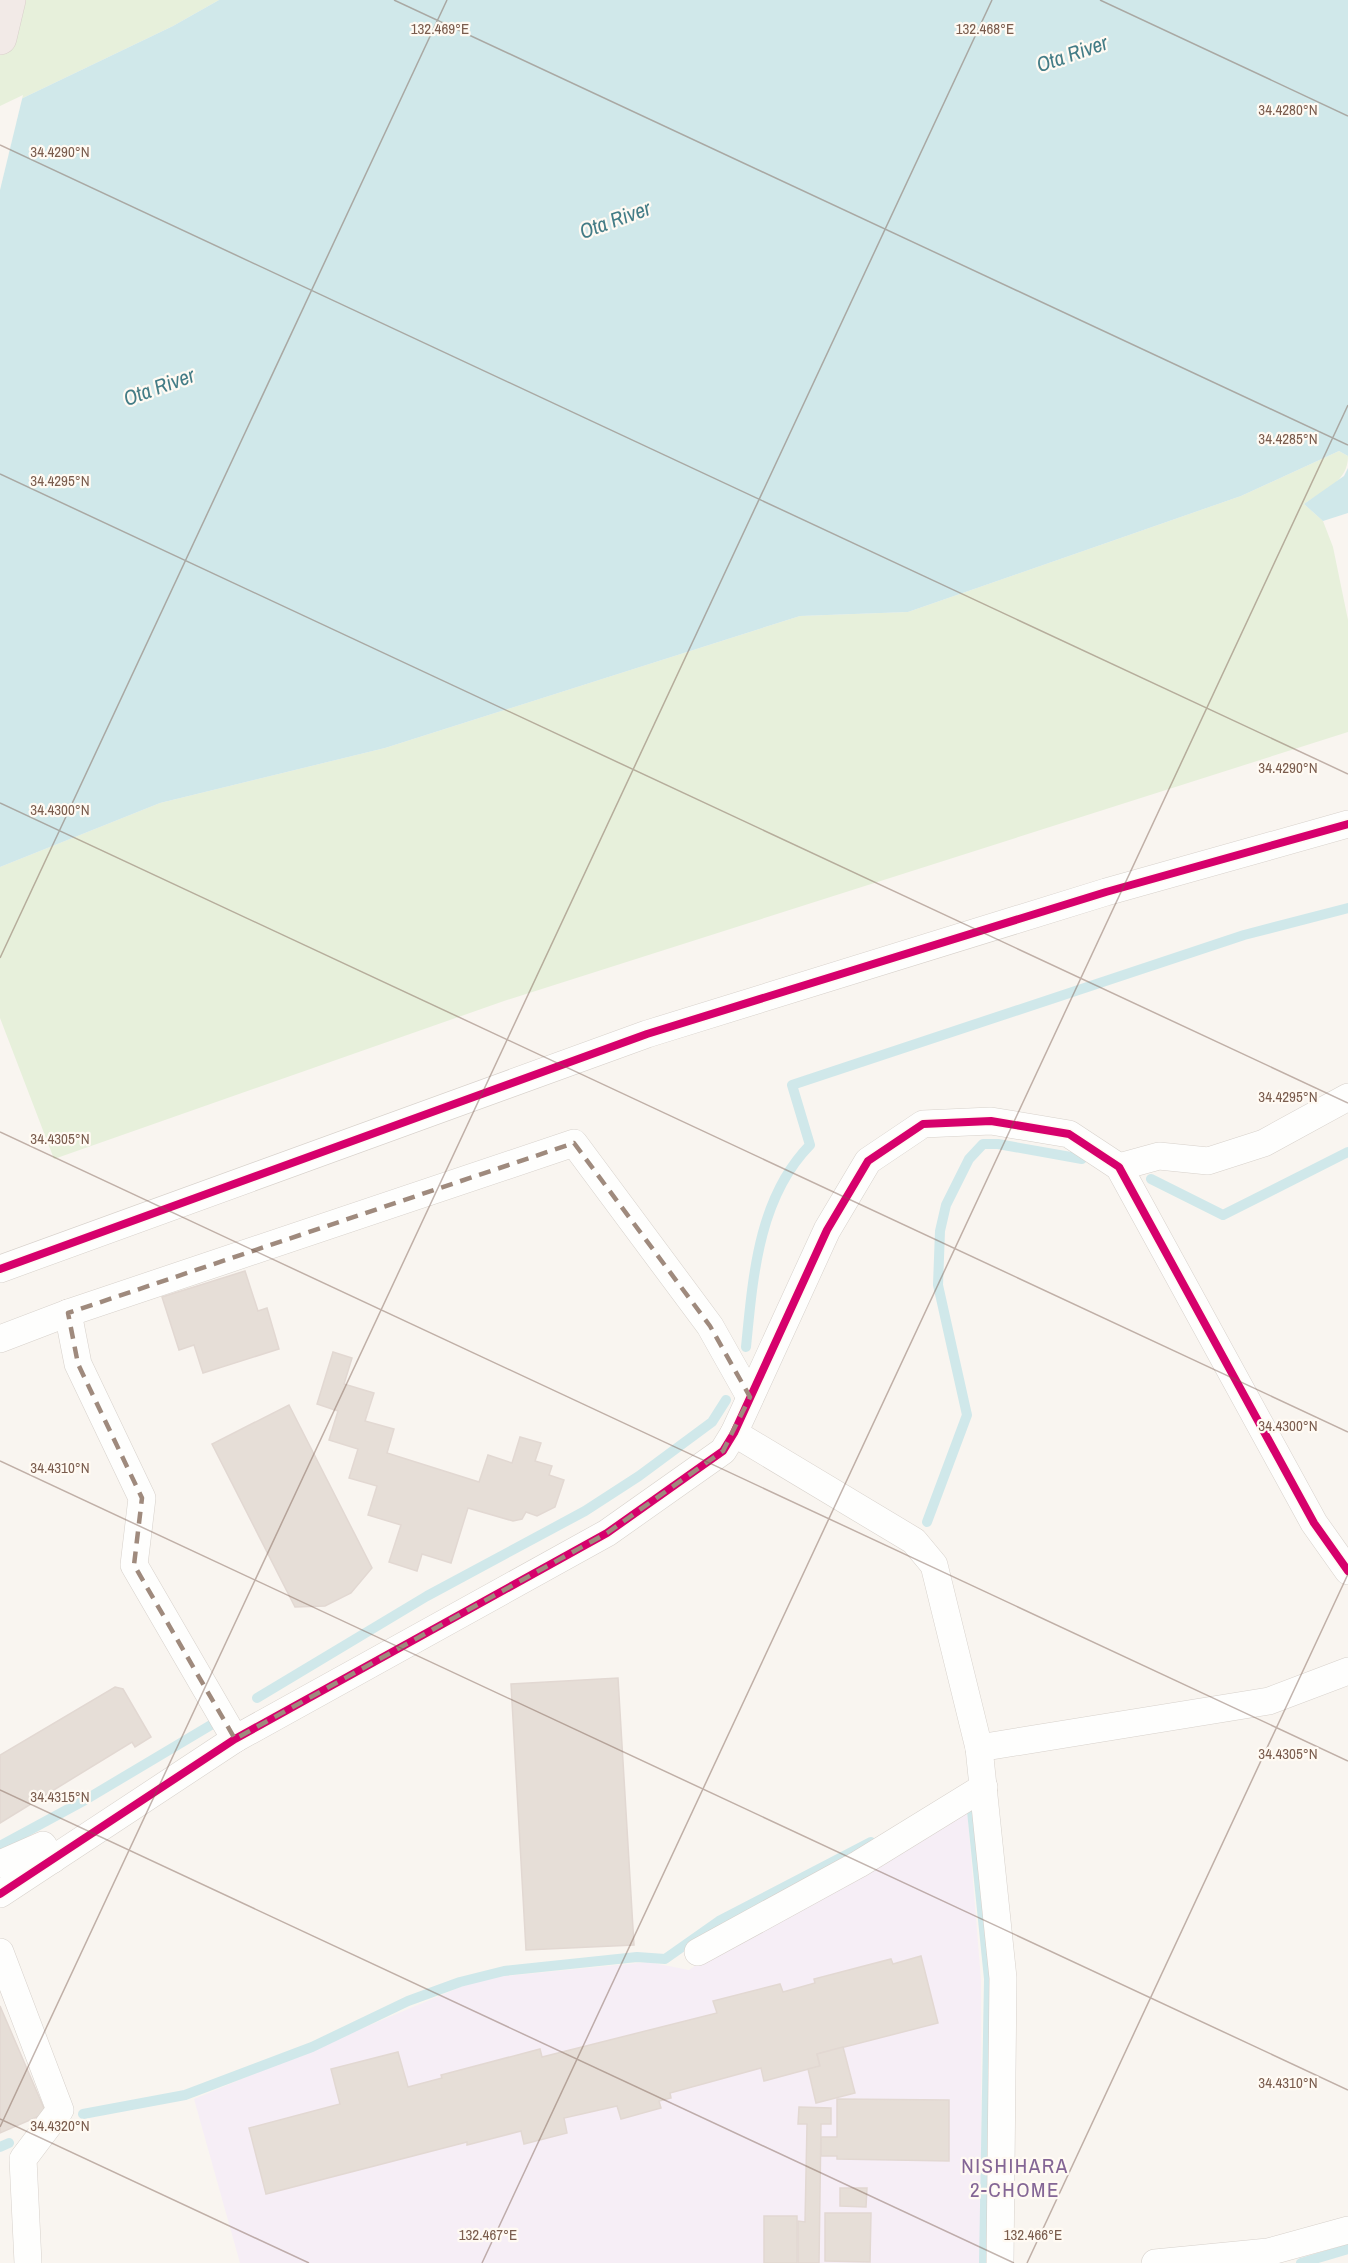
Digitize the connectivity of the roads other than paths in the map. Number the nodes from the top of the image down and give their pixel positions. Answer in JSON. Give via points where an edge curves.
{"nodes":[{"id":1,"x":9,"y":0,"type":"edge"},
{"id":2,"x":0,"y":38,"type":"edge"},
{"id":3,"x":1348,"y":824,"type":"edge"},
{"id":4,"x":1348,"y":1097,"type":"edge"},
{"id":5,"x":1119,"y":1167,"type":"junction"},
{"id":6,"x":0,"y":1269,"type":"edge"},
{"id":7,"x":68,"y":1313,"type":"junction"},
{"id":8,"x":0,"y":1340,"type":"edge"},
{"id":9,"x":750,"y":1397,"type":"junction"},
{"id":10,"x":734,"y":1433,"type":"junction"},
{"id":11,"x":1348,"y":1571,"type":"edge"},
{"id":12,"x":1348,"y":1671,"type":"edge"},
{"id":13,"x":235,"y":1739,"type":"junction"},
{"id":14,"x":979,"y":1748,"type":"junction"},
{"id":15,"x":984,"y":1787,"type":"junction"},
{"id":16,"x":52,"y":1860,"type":"junction"},
{"id":17,"x":0,"y":1864,"type":"edge"},
{"id":18,"x":0,"y":1894,"type":"edge"},
{"id":19,"x":0,"y":1952,"type":"edge"},
{"id":20,"x":698,"y":1952,"type":"dead end"},
{"id":21,"x":1348,"y":2230,"type":"edge"},
{"id":22,"x":28,"y":2263,"type":"edge"},
{"id":23,"x":1000,"y":2263,"type":"edge"},
{"id":24,"x":1155,"y":2263,"type":"edge"}],
"edges":[{"from":1,"to":2,"type":"highway"},
{"from":3,"to":6,"type":"street","via":[[1106,892],[647,1034]]},
{"from":4,"to":5,"type":"street","via":[[1264,1143],[1208,1161],[1159,1156]]},
{"from":5,"to":9,"type":"street","via":[[1069,1134],[991,1121],[923,1124],[867,1161],[828,1230]]},
{"from":5,"to":11,"type":"street","via":[[1314,1523]]},
{"from":7,"to":8,"type":"street"},
{"from":7,"to":9,"type":"street","via":[[574,1143],[710,1326]]},
{"from":7,"to":13,"type":"street","via":[[78,1364],[142,1498],[134,1565]]},
{"from":9,"to":10,"type":"street"},
{"from":10,"to":13,"type":"street","via":[[723,1450],[607,1533]]},
{"from":10,"to":14,"type":"street","via":[[914,1541],[934,1565]]},
{"from":12,"to":14,"type":"street","via":[[1269,1701]]},
{"from":13,"to":16,"type":"street"},
{"from":14,"to":15,"type":"street"},
{"from":15,"to":20,"type":"street","via":[[859,1864]]},
{"from":15,"to":23,"type":"street","via":[[1003,1978]]},
{"from":16,"to":17,"type":"street","via":[[43,1845]]},
{"from":16,"to":18,"type":"street"},
{"from":19,"to":22,"type":"street","via":[[60,2110],[23,2159]]},
{"from":21,"to":24,"type":"street","via":[[1268,2253]]}]}
